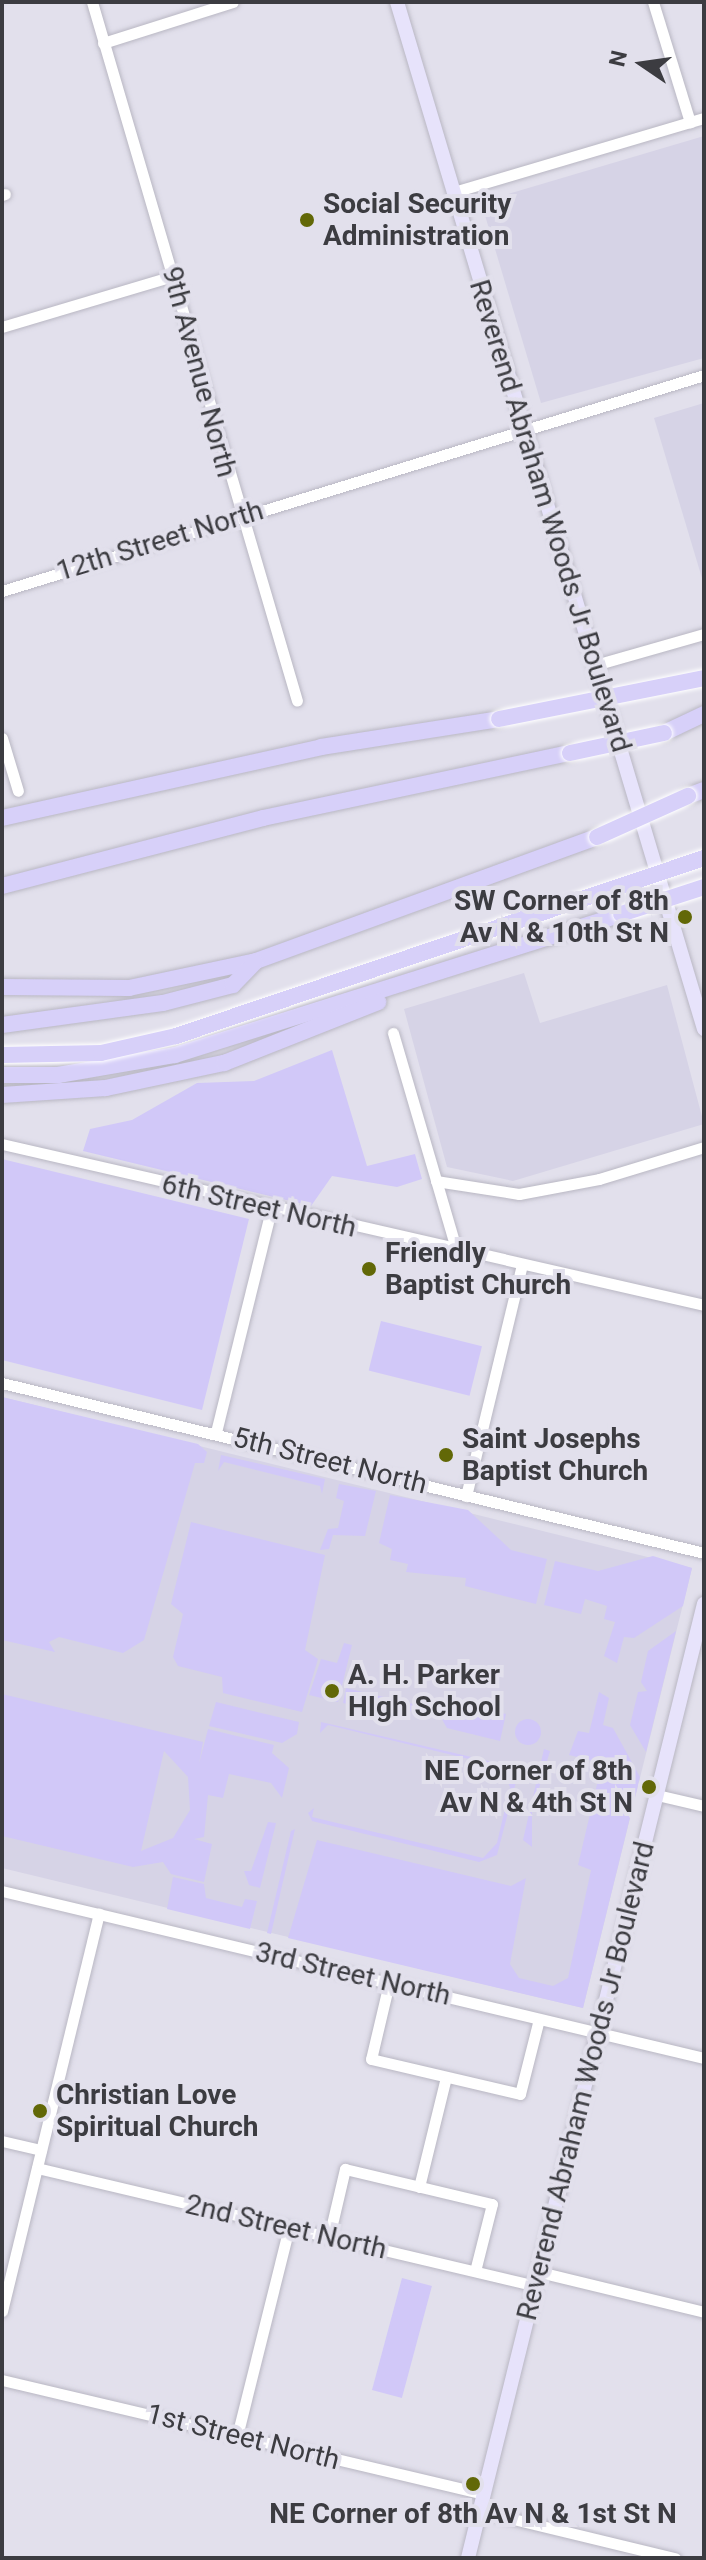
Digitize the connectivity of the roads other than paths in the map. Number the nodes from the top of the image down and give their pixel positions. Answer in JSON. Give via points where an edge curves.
{"nodes":[{"id":1,"x":92,"y":2,"type":"edge"},
{"id":2,"x":233,"y":2,"type":"edge"},
{"id":3,"x":397,"y":2,"type":"edge"},
{"id":4,"x":653,"y":2,"type":"edge"},
{"id":5,"x":103,"y":43,"type":"junction"},
{"id":6,"x":704,"y":118,"type":"edge"},
{"id":7,"x":690,"y":122,"type":"junction"},
{"id":8,"x":454,"y":192,"type":"junction"},
{"id":9,"x":173,"y":276,"type":"junction"},
{"id":10,"x":2,"y":327,"type":"edge"},
{"id":11,"x":704,"y":375,"type":"edge"},
{"id":12,"x":525,"y":430,"type":"junction"},
{"id":13,"x":238,"y":517,"type":"junction"},
{"id":14,"x":2,"y":591,"type":"edge"},
{"id":15,"x":704,"y":634,"type":"edge"},
{"id":16,"x":595,"y":665,"type":"junction"},
{"id":17,"x":704,"y":678,"type":"edge"},
{"id":18,"x":297,"y":701,"type":"dead end"},
{"id":19,"x":704,"y":714,"type":"edge"},
{"id":20,"x":704,"y":724,"type":"edge"},
{"id":21,"x":664,"y":733,"type":"junction"},
{"id":22,"x":2,"y":738,"type":"edge"},
{"id":23,"x":704,"y":790,"type":"edge"},
{"id":24,"x":18,"y":791,"type":"dead end"},
{"id":25,"x":2,"y":818,"type":"edge"},
{"id":26,"x":704,"y":858,"type":"edge"},
{"id":27,"x":6,"y":884,"type":"edge"},
{"id":28,"x":704,"y":887,"type":"edge"},
{"id":29,"x":256,"y":961,"type":"junction"},
{"id":30,"x":477,"y":962,"type":"junction"},
{"id":31,"x":2,"y":987,"type":"edge"},
{"id":32,"x":2,"y":1025,"type":"edge"},
{"id":33,"x":704,"y":1029,"type":"edge"},
{"id":34,"x":393,"y":1033,"type":"dead end"},
{"id":35,"x":2,"y":1055,"type":"edge"},
{"id":36,"x":2,"y":1075,"type":"edge"},
{"id":37,"x":2,"y":1095,"type":"edge"},
{"id":38,"x":2,"y":1144,"type":"edge"},
{"id":39,"x":704,"y":1147,"type":"edge"},
{"id":40,"x":436,"y":1181,"type":"junction"},
{"id":41,"x":271,"y":1210,"type":"junction"},
{"id":42,"x":457,"y":1252,"type":"junction"},
{"id":43,"x":522,"y":1265,"type":"junction"},
{"id":44,"x":704,"y":1305,"type":"edge"},
{"id":45,"x":2,"y":1383,"type":"edge"},
{"id":46,"x":216,"y":1432,"type":"junction"},
{"id":47,"x":466,"y":1496,"type":"junction"},
{"id":48,"x":704,"y":1553,"type":"edge"},
{"id":49,"x":704,"y":1604,"type":"edge"},
{"id":50,"x":657,"y":1795,"type":"junction"},
{"id":51,"x":704,"y":1806,"type":"edge"},
{"id":52,"x":2,"y":1891,"type":"edge"},
{"id":53,"x":99,"y":1914,"type":"junction"},
{"id":54,"x":389,"y":1983,"type":"junction"},
{"id":55,"x":539,"y":2019,"type":"junction"},
{"id":56,"x":598,"y":2033,"type":"junction"},
{"id":57,"x":704,"y":2058,"type":"edge"},
{"id":58,"x":446,"y":2077,"type":"junction"},
{"id":59,"x":2,"y":2141,"type":"edge"},
{"id":60,"x":41,"y":2150,"type":"junction"},
{"id":61,"x":37,"y":2168,"type":"junction"},
{"id":62,"x":419,"y":2187,"type":"junction"},
{"id":63,"x":289,"y":2227,"type":"junction"},
{"id":64,"x":329,"y":2237,"type":"junction"},
{"id":65,"x":475,"y":2271,"type":"junction"},
{"id":66,"x":537,"y":2279,"type":"junction"},
{"id":67,"x":2,"y":2311,"type":"edge"},
{"id":68,"x":704,"y":2312,"type":"edge"},
{"id":69,"x":2,"y":2380,"type":"edge"},
{"id":70,"x":237,"y":2436,"type":"junction"},
{"id":71,"x":484,"y":2494,"type":"junction"},
{"id":72,"x":480,"y":2511,"type":"junction"},
{"id":73,"x":468,"y":2558,"type":"edge"},
{"id":74,"x":675,"y":2558,"type":"edge"}],
"edges":[{"from":1,"to":5,"type":"street","name":"9th Avenue North"},
{"from":2,"to":5,"type":"street"},
{"from":3,"to":8,"type":"main road","name":"Reverend Abraham Woods Jr Boulevard"},
{"from":4,"to":7,"type":"street"},
{"from":5,"to":9,"type":"street","name":"9th Avenue North"},
{"from":6,"to":7,"type":"street"},
{"from":7,"to":8,"type":"street"},
{"from":8,"to":12,"type":"main road","name":"Reverend Abraham Woods Jr Boulevard"},
{"from":9,"to":10,"type":"street"},
{"from":9,"to":13,"type":"street","name":"9th Avenue North"},
{"from":11,"to":12,"type":"street","name":"12th Street North"},
{"from":12,"to":13,"type":"street","name":"12th Street North"},
{"from":12,"to":16,"type":"main road","name":"Reverend Abraham Woods Jr Boulevard"},
{"from":13,"to":14,"type":"street","name":"12th Street North"},
{"from":13,"to":18,"type":"street","name":"9th Avenue North"},
{"from":15,"to":16,"type":"street"},
{"from":16,"to":33,"type":"main road","name":"Reverend Abraham Woods Jr Boulevard"},
{"from":17,"to":25,"type":"highway","bridge":true,"via":[[499,719],[321,747]]},
{"from":19,"to":21,"type":"highway"},
{"from":20,"to":21,"type":"highway"},
{"from":21,"to":27,"type":"highway","bridge":true,"via":[[263,818]]},
{"from":22,"to":24,"type":"street"},
{"from":23,"to":29,"type":"highway","bridge":true,"via":[[597,837]]},
{"from":26,"to":35,"type":"highway","bridge":true,"via":[[176,1036],[101,1053]]},
{"from":28,"to":30,"type":"highway","bridge":true},
{"from":29,"to":31,"type":"highway","via":[[129,988]]},
{"from":29,"to":32,"type":"highway","via":[[233,985],[163,1003]]},
{"from":30,"to":36,"type":"highway","via":[[175,1055],[58,1075]]},
{"from":30,"to":37,"type":"highway","via":[[224,1063],[41,1095]]},
{"from":34,"to":40,"type":"street"},
{"from":38,"to":41,"type":"street","name":"6th Street North"},
{"from":39,"to":40,"type":"street","via":[[519,1194]]},
{"from":40,"to":42,"type":"street"},
{"from":41,"to":42,"type":"street","name":"6th Street North"},
{"from":41,"to":46,"type":"street"},
{"from":42,"to":43,"type":"street","name":"6th Street North"},
{"from":43,"to":44,"type":"street","name":"6th Street North"},
{"from":43,"to":47,"type":"street"},
{"from":45,"to":46,"type":"street","name":"5th Street North"},
{"from":46,"to":47,"type":"street","name":"5th Street North"},
{"from":47,"to":48,"type":"street","name":"5th Street North"},
{"from":49,"to":50,"type":"main road","name":"Reverend Abraham Woods Jr Boulevard"},
{"from":50,"to":51,"type":"street"},
{"from":50,"to":56,"type":"main road","name":"Reverend Abraham Woods Jr Boulevard"},
{"from":52,"to":53,"type":"street","name":"3rd Street North"},
{"from":53,"to":54,"type":"street","name":"3rd Street North"},
{"from":53,"to":60,"type":"street"},
{"from":54,"to":55,"type":"street","name":"3rd Street North"},
{"from":54,"to":58,"type":"street","via":[[371,2059]]},
{"from":55,"to":56,"type":"street","name":"3rd Street North"},
{"from":55,"to":58,"type":"street","via":[[520,2094]]},
{"from":56,"to":57,"type":"street","name":"3rd Street North"},
{"from":56,"to":66,"type":"main road","name":"Reverend Abraham Woods Jr Boulevard"},
{"from":58,"to":62,"type":"street"},
{"from":59,"to":60,"type":"street"},
{"from":60,"to":61,"type":"street"},
{"from":61,"to":63,"type":"street","name":"2nd Street North"},
{"from":61,"to":67,"type":"street"},
{"from":62,"to":64,"type":"street","via":[[345,2169]]},
{"from":62,"to":65,"type":"street","via":[[492,2204]]},
{"from":63,"to":64,"type":"street","name":"2nd Street North"},
{"from":63,"to":70,"type":"street"},
{"from":64,"to":65,"type":"street","name":"2nd Street North"},
{"from":65,"to":66,"type":"street","name":"2nd Street North"},
{"from":66,"to":68,"type":"street","name":"2nd Street North"},
{"from":66,"to":71,"type":"main road","name":"Reverend Abraham Woods Jr Boulevard"},
{"from":69,"to":70,"type":"street","name":"1st Street North"},
{"from":70,"to":71,"type":"street","name":"1st Street North"},
{"from":71,"to":72,"type":"main road","name":"Reverend Abraham Woods Jr Boulevard"},
{"from":72,"to":73,"type":"main road","name":"Reverend Abraham Woods Jr Boulevard"},
{"from":72,"to":74,"type":"street"}]}
